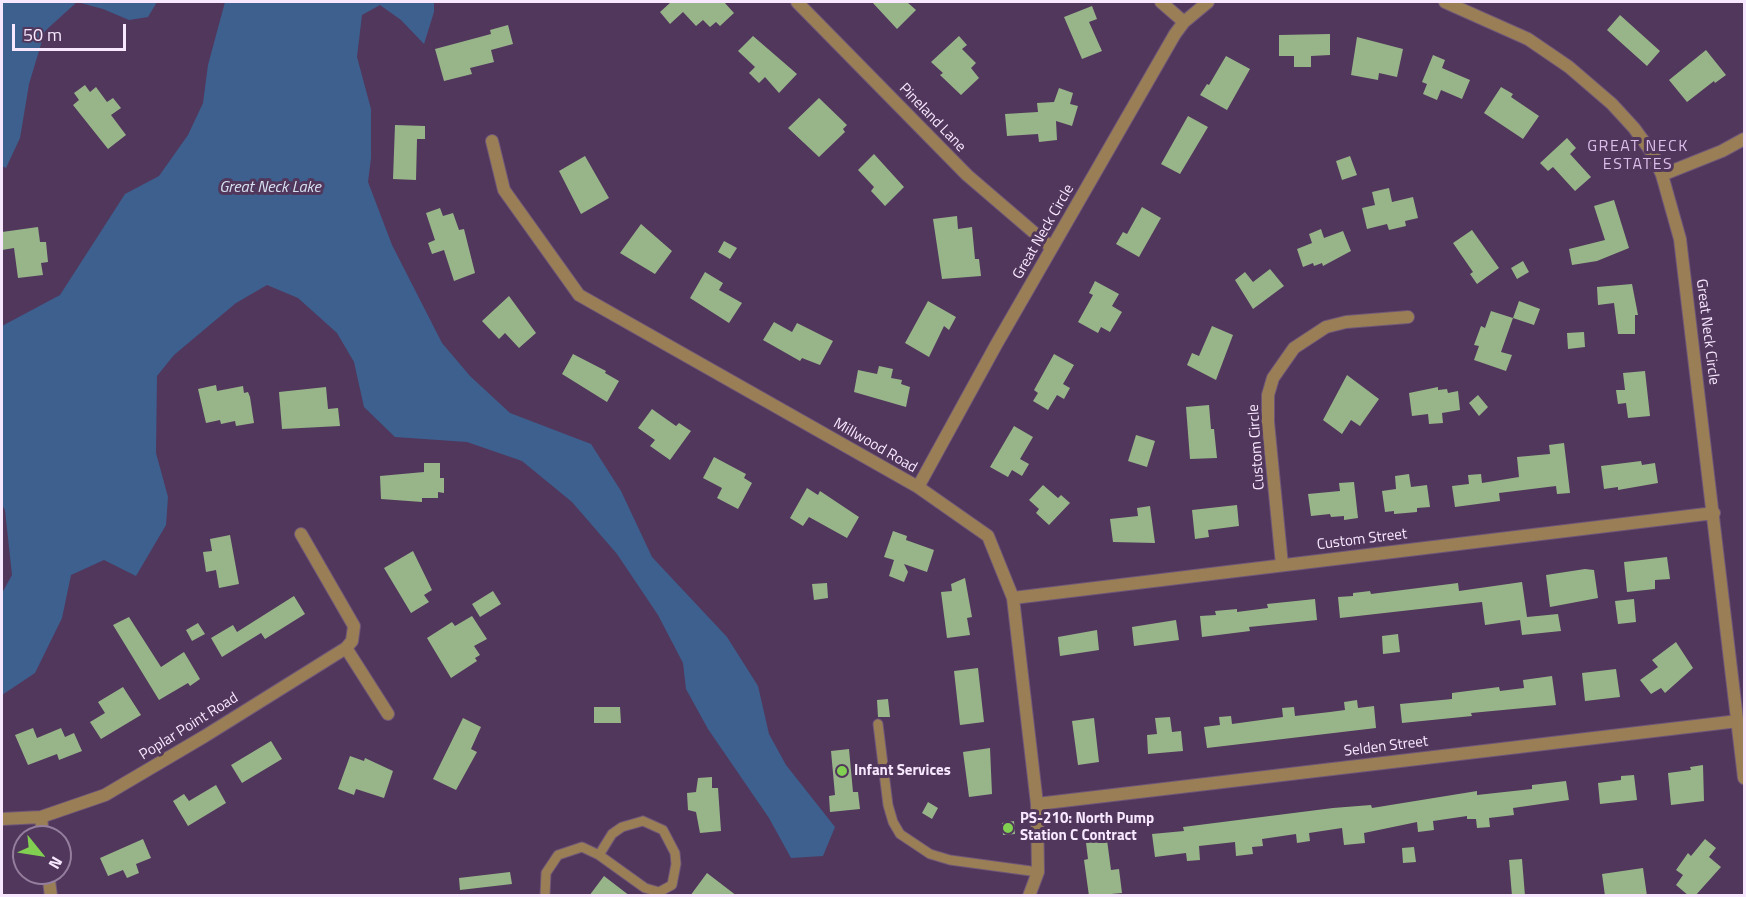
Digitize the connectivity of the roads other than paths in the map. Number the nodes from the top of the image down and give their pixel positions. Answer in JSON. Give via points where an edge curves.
{"nodes":[{"id":1,"x":797,"y":2,"type":"edge"},
{"id":2,"x":1161,"y":2,"type":"edge"},
{"id":3,"x":1209,"y":2,"type":"edge"},
{"id":4,"x":1445,"y":2,"type":"edge"},
{"id":5,"x":1184,"y":22,"type":"junction"},
{"id":6,"x":1744,"y":139,"type":"edge"},
{"id":7,"x":492,"y":141,"type":"dead end"},
{"id":8,"x":1662,"y":175,"type":"junction"},
{"id":9,"x":1052,"y":248,"type":"junction"},
{"id":10,"x":1408,"y":317,"type":"dead end"},
{"id":11,"x":918,"y":488,"type":"junction"},
{"id":12,"x":1714,"y":513,"type":"junction"},
{"id":13,"x":302,"y":534,"type":"dead end"},
{"id":14,"x":1281,"y":565,"type":"junction"},
{"id":15,"x":1013,"y":598,"type":"junction"},
{"id":16,"x":346,"y":648,"type":"junction"},
{"id":17,"x":388,"y":714,"type":"dead end"},
{"id":18,"x":1738,"y":721,"type":"junction"},
{"id":19,"x":878,"y":724,"type":"dead end"},
{"id":20,"x":1744,"y":778,"type":"edge"},
{"id":21,"x":1037,"y":804,"type":"junction"},
{"id":22,"x":41,"y":817,"type":"junction"},
{"id":23,"x":2,"y":819,"type":"edge"},
{"id":24,"x":42,"y":825,"type":"edge"},
{"id":25,"x":599,"y":855,"type":"junction"},
{"id":26,"x":1038,"y":872,"type":"junction"},
{"id":27,"x":545,"y":896,"type":"edge"},
{"id":28,"x":1029,"y":896,"type":"edge"}],
"edges":[{"from":1,"to":9,"type":"street","name":"Pineland Lane","via":[[967,175]]},
{"from":2,"to":5,"type":"street"},
{"from":3,"to":5,"type":"street","name":"Great Neck Circle"},
{"from":4,"to":8,"type":"street","name":"Great Neck Circle","via":[[1528,39],[1569,67],[1634,128],[1653,154]]},
{"from":5,"to":9,"type":"street","name":"Great Neck Circle"},
{"from":6,"to":8,"type":"street"},
{"from":7,"to":11,"type":"street","name":"Millwood Road","via":[[504,190],[579,295]]},
{"from":8,"to":12,"type":"street","name":"Great Neck Circle","via":[[1680,238]]},
{"from":9,"to":11,"type":"street","name":"Great Neck Circle"},
{"from":10,"to":14,"type":"street","name":"Custom Circle","via":[[1326,327],[1294,348],[1274,378],[1268,395],[1268,422]]},
{"from":11,"to":15,"type":"street","name":"Millwood Road","via":[[988,536]]},
{"from":12,"to":14,"type":"street","name":"Custom Street"},
{"from":12,"to":18,"type":"street","name":"Great Neck Circle"},
{"from":13,"to":16,"type":"street","via":[[354,626],[352,641]]},
{"from":14,"to":15,"type":"street","name":"Custom Street"},
{"from":15,"to":21,"type":"street","name":"Millwood Road"},
{"from":16,"to":17,"type":"street"},
{"from":16,"to":22,"type":"street","name":"Poplar Point Road","via":[[123,786]]},
{"from":18,"to":20,"type":"street","name":"Great Neck Circle"},
{"from":18,"to":21,"type":"street","name":"Selden Street"},
{"from":19,"to":26,"type":"lane","via":[[888,805],[900,834],[930,854],[950,860]]},
{"from":21,"to":26,"type":"street","name":"Millwood Road"},
{"from":22,"to":23,"type":"street","name":"Poplar Point Road"},
{"from":22,"to":24,"type":"street"},
{"from":25,"to":25,"type":"lane","via":[[612,834],[622,827],[643,821],[654,824],[670,840],[675,853],[675,879],[666,891],[651,891]]},
{"from":25,"to":27,"type":"lane","via":[[582,847],[558,855],[546,873]]},
{"from":26,"to":28,"type":"street","name":"Millwood Road"}]}
